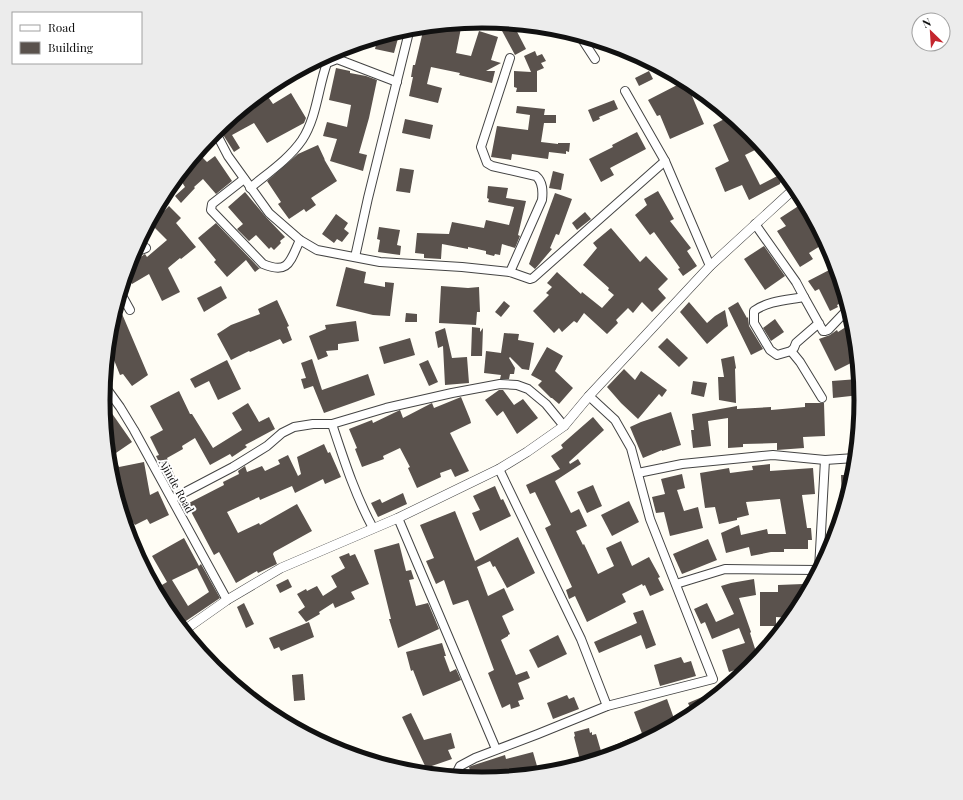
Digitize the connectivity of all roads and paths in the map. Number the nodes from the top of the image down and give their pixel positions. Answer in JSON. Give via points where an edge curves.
{"nodes":[{"id":1,"x":408,"y":35,"type":"edge"},
{"id":2,"x":585,"y":43,"type":"edge"},
{"id":3,"x":510,"y":58,"type":"dead end"},
{"id":4,"x":337,"y":59,"type":"joint"},
{"id":5,"x":596,"y":59,"type":"dead end"},
{"id":6,"x":397,"y":82,"type":"junction"},
{"id":7,"x":624,"y":91,"type":"dead end"},
{"id":8,"x":218,"y":137,"type":"edge"},
{"id":9,"x":665,"y":162,"type":"junction"},
{"id":10,"x":244,"y":178,"type":"junction"},
{"id":11,"x":250,"y":188,"type":"junction"},
{"id":12,"x":790,"y":192,"type":"edge"},
{"id":13,"x":755,"y":224,"type":"junction"},
{"id":14,"x":300,"y":240,"type":"junction"},
{"id":15,"x":146,"y":248,"type":"dead end"},
{"id":16,"x":142,"y":250,"type":"edge"},
{"id":17,"x":355,"y":257,"type":"junction"},
{"id":18,"x":710,"y":266,"type":"junction"},
{"id":19,"x":510,"y":272,"type":"junction"},
{"id":20,"x":804,"y":297,"type":"junction"},
{"id":21,"x":124,"y":298,"type":"edge"},
{"id":22,"x":130,"y":310,"type":"dead end"},
{"id":23,"x":843,"y":314,"type":"edge"},
{"id":24,"x":819,"y":323,"type":"junction"},
{"id":25,"x":791,"y":351,"type":"junction"},
{"id":26,"x":110,"y":393,"type":"edge"},
{"id":27,"x":589,"y":396,"type":"junction"},
{"id":28,"x":822,"y":398,"type":"dead end"},
{"id":29,"x":332,"y":424,"type":"junction"},
{"id":30,"x":564,"y":426,"type":"junction"},
{"id":31,"x":848,"y":458,"type":"edge"},
{"id":32,"x":826,"y":460,"type":"junction"},
{"id":33,"x":500,"y":469,"type":"junction"},
{"id":34,"x":638,"y":473,"type":"junction"},
{"id":35,"x":172,"y":499,"type":"junction"},
{"id":36,"x":398,"y":518,"type":"junction"},
{"id":37,"x":373,"y":528,"type":"junction"},
{"id":38,"x":820,"y":553,"type":"edge"},
{"id":39,"x":812,"y":570,"type":"edge"},
{"id":40,"x":676,"y":584,"type":"junction"},
{"id":41,"x":227,"y":600,"type":"junction"},
{"id":42,"x":187,"y":627,"type":"edge"},
{"id":43,"x":606,"y":706,"type":"junction"},
{"id":44,"x":496,"y":749,"type":"junction"},
{"id":45,"x":458,"y":771,"type":"edge"}],
"edges":[{"from":1,"to":6,"type":"street"},
{"from":2,"to":5,"type":"street"},
{"from":3,"to":19,"type":"street","via":[[481,147],[487,163],[536,176],[540,180],[543,192],[542,200]]},
{"from":4,"to":6,"type":"street"},
{"from":4,"to":11,"type":"street","via":[[327,63],[314,111],[302,140],[285,159]]},
{"from":6,"to":17,"type":"street"},
{"from":7,"to":9,"type":"street"},
{"from":8,"to":10,"type":"street"},
{"from":9,"to":18,"type":"street"},
{"from":9,"to":19,"type":"street","via":[[533,278]]},
{"from":10,"to":11,"type":"street"},
{"from":10,"to":14,"type":"street","via":[[212,204],[211,210],[263,264],[272,268],[281,268],[288,264]]},
{"from":11,"to":14,"type":"street","via":[[269,213]]},
{"from":12,"to":13,"type":"street"},
{"from":13,"to":18,"type":"street"},
{"from":13,"to":20,"type":"street"},
{"from":14,"to":17,"type":"street","via":[[317,250]]},
{"from":15,"to":16,"type":"street"},
{"from":17,"to":19,"type":"street","via":[[380,262]]},
{"from":18,"to":27,"type":"street"},
{"from":20,"to":24,"type":"street"},
{"from":20,"to":25,"type":"street","via":[[760,307],[754,312],[754,324],[770,350],[777,356]]},
{"from":21,"to":22,"type":"street"},
{"from":23,"to":24,"type":"street","via":[[828,330],[823,331]]},
{"from":24,"to":25,"type":"street","via":[[796,343]]},
{"from":25,"to":28,"type":"street"},
{"from":26,"to":35,"type":"street","name":"Ajinde Road"},
{"from":27,"to":30,"type":"street"},
{"from":27,"to":34,"type":"street","via":[[616,420],[631,448]]},
{"from":29,"to":30,"type":"street","via":[[386,408],[500,384],[528,388],[546,404]]},
{"from":29,"to":35,"type":"street","via":[[294,427],[233,467]]},
{"from":29,"to":37,"type":"street","via":[[351,481]]},
{"from":30,"to":33,"type":"street"},
{"from":31,"to":32,"type":"street"},
{"from":32,"to":34,"type":"street","via":[[773,455],[682,464]]},
{"from":32,"to":38,"type":"street"},
{"from":33,"to":36,"type":"street"},
{"from":33,"to":43,"type":"street","via":[[581,639]]},
{"from":34,"to":40,"type":"street","via":[[650,519]]},
{"from":35,"to":41,"type":"street","name":"Ajinde Road"},
{"from":36,"to":37,"type":"street"},
{"from":36,"to":44,"type":"street"},
{"from":37,"to":41,"type":"street","via":[[281,568]]},
{"from":39,"to":40,"type":"street","via":[[725,569]]},
{"from":40,"to":43,"type":"street","via":[[713,679]]},
{"from":41,"to":42,"type":"street"},
{"from":43,"to":44,"type":"street"},
{"from":44,"to":45,"type":"street","via":[[460,766]]}]}
